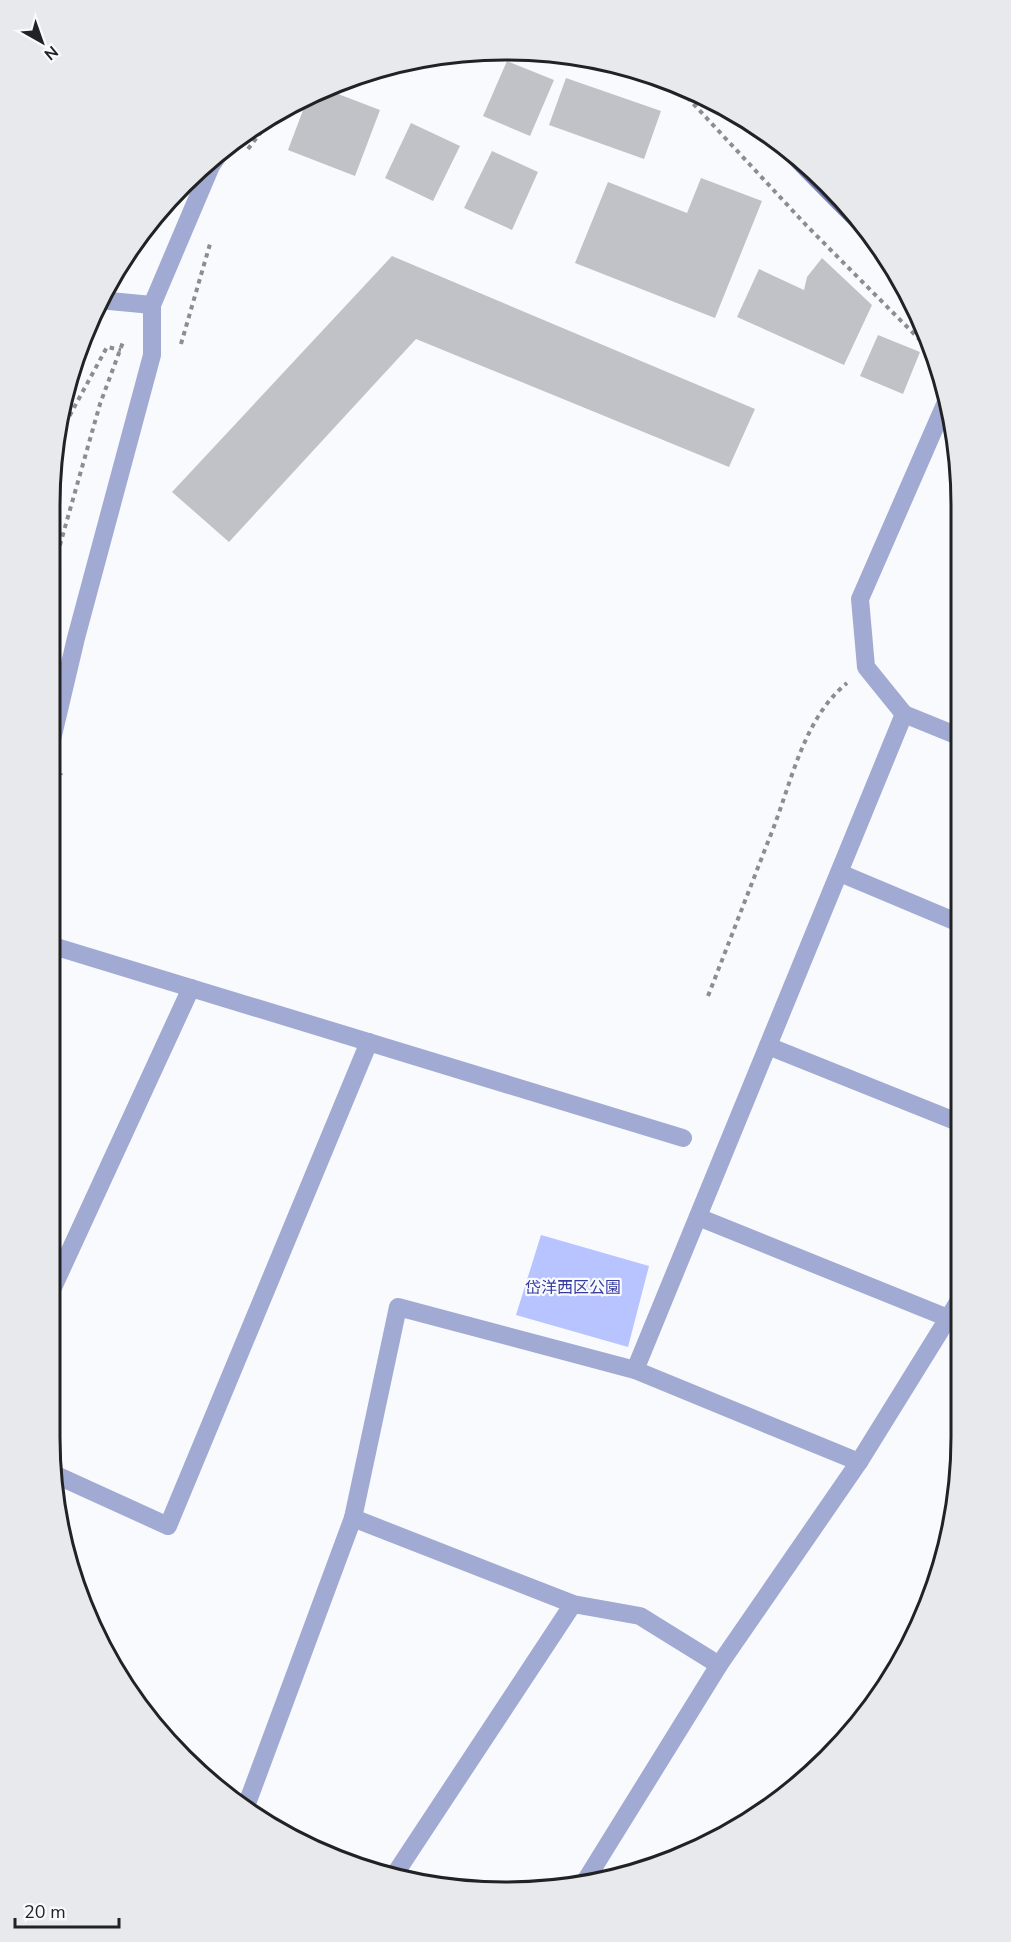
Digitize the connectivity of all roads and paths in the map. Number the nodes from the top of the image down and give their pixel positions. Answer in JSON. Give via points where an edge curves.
{"nodes":[{"id":1,"x":690,"y":100,"type":"edge"},
{"id":2,"x":206,"y":176,"type":"edge"},
{"id":3,"x":110,"y":301,"type":"edge"},
{"id":4,"x":144,"y":304,"type":"junction"},
{"id":5,"x":918,"y":338,"type":"edge"},
{"id":6,"x":120,"y":350,"type":"junction"},
{"id":7,"x":152,"y":355,"type":"junction"},
{"id":8,"x":941,"y":414,"type":"edge"},
{"id":9,"x":70,"y":415,"type":"edge"},
{"id":10,"x":60,"y":545,"type":"edge"},
{"id":11,"x":866,"y":667,"type":"junction"},
{"id":12,"x":60,"y":706,"type":"edge"},
{"id":13,"x":904,"y":714,"type":"junction"},
{"id":14,"x":951,"y":733,"type":"edge"},
{"id":15,"x":840,"y":873,"type":"junction"},
{"id":16,"x":951,"y":920,"type":"edge"},
{"id":17,"x":60,"y":948,"type":"edge"},
{"id":18,"x":191,"y":988,"type":"junction"},
{"id":19,"x":708,"y":996,"type":"dead end"},
{"id":20,"x":369,"y":1042,"type":"junction"},
{"id":21,"x":768,"y":1046,"type":"junction"},
{"id":22,"x":951,"y":1119,"type":"edge"},
{"id":23,"x":683,"y":1138,"type":"dead end"},
{"id":24,"x":698,"y":1217,"type":"junction"},
{"id":25,"x":60,"y":1272,"type":"edge"},
{"id":26,"x":951,"y":1313,"type":"edge"},
{"id":27,"x":948,"y":1318,"type":"junction"},
{"id":28,"x":635,"y":1370,"type":"junction"},
{"id":29,"x":859,"y":1462,"type":"junction"},
{"id":30,"x":62,"y":1478,"type":"edge"},
{"id":31,"x":353,"y":1518,"type":"junction"},
{"id":32,"x":573,"y":1604,"type":"junction"},
{"id":33,"x":719,"y":1665,"type":"junction"},
{"id":34,"x":248,"y":1800,"type":"edge"},
{"id":35,"x":398,"y":1869,"type":"edge"},
{"id":36,"x":590,"y":1873,"type":"edge"}],
"edges":[{"from":1,"to":5,"type":"path"},
{"from":2,"to":4,"type":"street"},
{"from":3,"to":4,"type":"street"},
{"from":4,"to":6,"type":"path"},
{"from":4,"to":7,"type":"street"},
{"from":6,"to":7,"type":"path"},
{"from":6,"to":9,"type":"path","via":[[106,347]]},
{"from":6,"to":10,"type":"path","via":[[100,404]]},
{"from":7,"to":12,"type":"street"},
{"from":8,"to":11,"type":"street","via":[[860,599]]},
{"from":11,"to":13,"type":"street"},
{"from":11,"to":19,"type":"path","via":[[835,693],[794,766]]},
{"from":13,"to":14,"type":"street"},
{"from":13,"to":15,"type":"street"},
{"from":15,"to":16,"type":"street"},
{"from":15,"to":21,"type":"street"},
{"from":17,"to":18,"type":"street"},
{"from":18,"to":20,"type":"street"},
{"from":18,"to":25,"type":"street"},
{"from":20,"to":23,"type":"street"},
{"from":20,"to":30,"type":"street","via":[[168,1526]]},
{"from":21,"to":22,"type":"street"},
{"from":21,"to":24,"type":"street"},
{"from":24,"to":27,"type":"street"},
{"from":24,"to":28,"type":"street"},
{"from":26,"to":27,"type":"street"},
{"from":27,"to":29,"type":"street"},
{"from":28,"to":29,"type":"street"},
{"from":28,"to":31,"type":"street","via":[[398,1307]]},
{"from":29,"to":33,"type":"street"},
{"from":31,"to":32,"type":"street"},
{"from":31,"to":34,"type":"street"},
{"from":32,"to":33,"type":"street","via":[[640,1616]]},
{"from":32,"to":35,"type":"street"},
{"from":33,"to":36,"type":"street"}]}
